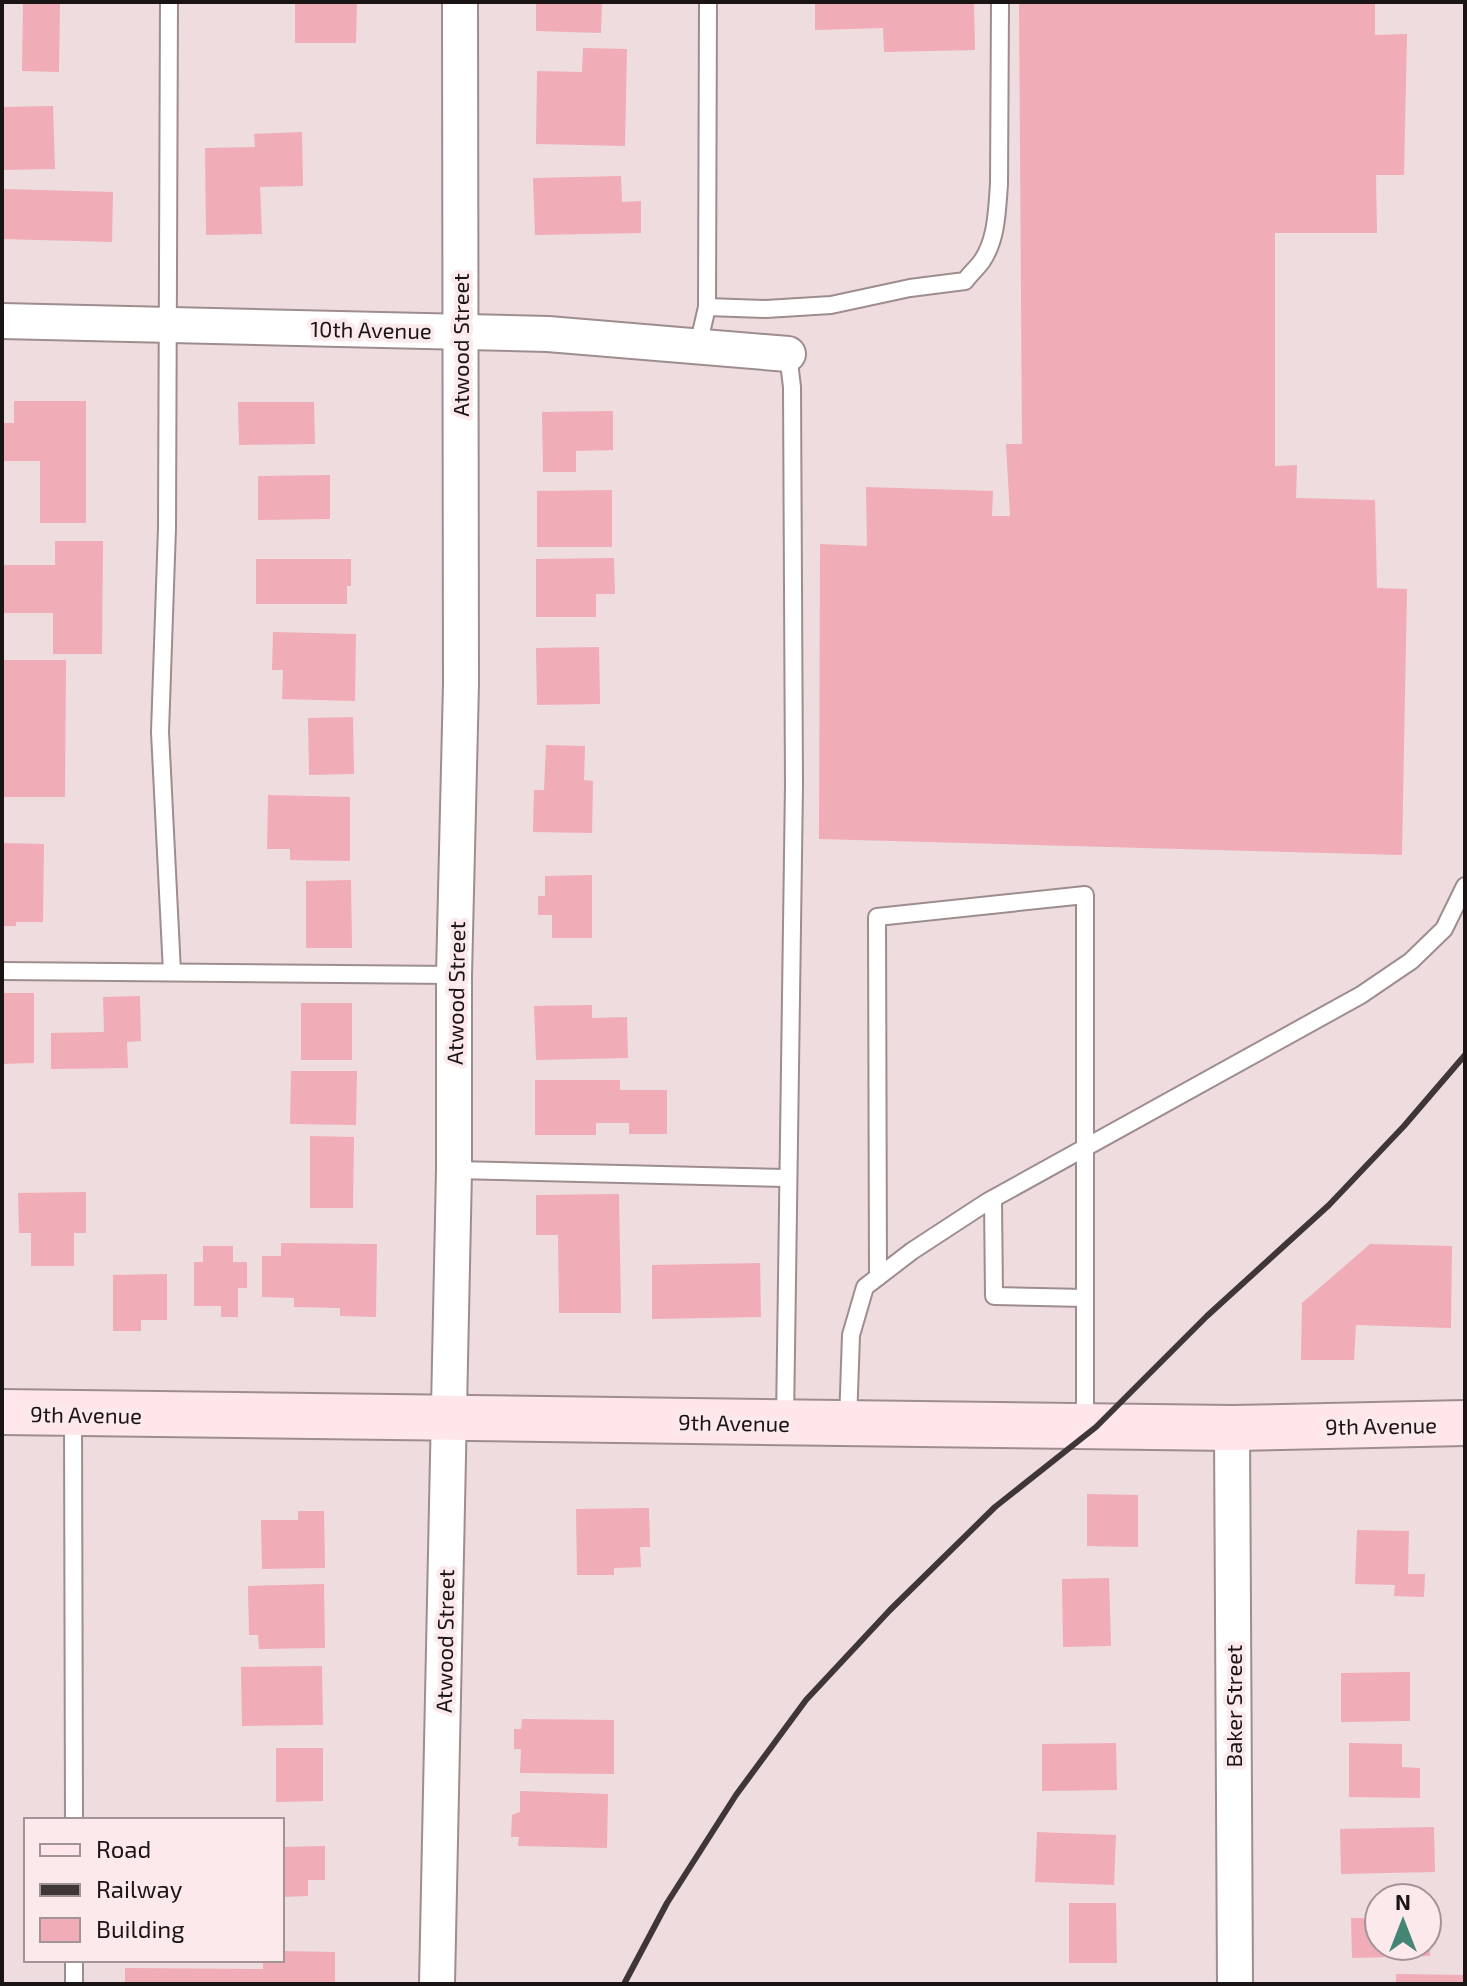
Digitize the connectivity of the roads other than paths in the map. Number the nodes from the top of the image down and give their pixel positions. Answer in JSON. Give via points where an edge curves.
{"nodes":[{"id":1,"x":169,"y":2,"type":"edge"},
{"id":2,"x":460,"y":2,"type":"edge"},
{"id":3,"x":708,"y":2,"type":"edge"},
{"id":4,"x":1000,"y":2,"type":"edge"},
{"id":5,"x":707,"y":307,"type":"junction"},
{"id":6,"x":2,"y":321,"type":"edge"},
{"id":7,"x":169,"y":325,"type":"junction"},
{"id":8,"x":459,"y":331,"type":"junction"},
{"id":9,"x":698,"y":346,"type":"junction"},
{"id":10,"x":788,"y":354,"type":"joint"},
{"id":11,"x":1465,"y":886,"type":"edge"},
{"id":12,"x":2,"y":971,"type":"edge"},
{"id":13,"x":172,"y":972,"type":"junction"},
{"id":14,"x":454,"y":975,"type":"junction"},
{"id":15,"x":1084,"y":1148,"type":"junction"},
{"id":16,"x":454,"y":1170,"type":"junction"},
{"id":17,"x":787,"y":1178,"type":"junction"},
{"id":18,"x":993,"y":1199,"type":"junction"},
{"id":19,"x":878,"y":1277,"type":"junction"},
{"id":20,"x":1085,"y":1298,"type":"junction"},
{"id":21,"x":2,"y":1412,"type":"edge"},
{"id":22,"x":73,"y":1413,"type":"junction"},
{"id":23,"x":449,"y":1419,"type":"junction"},
{"id":24,"x":784,"y":1423,"type":"junction"},
{"id":25,"x":1465,"y":1423,"type":"edge"},
{"id":26,"x":848,"y":1424,"type":"junction"},
{"id":27,"x":1085,"y":1426,"type":"junction"},
{"id":28,"x":1232,"y":1428,"type":"junction"},
{"id":29,"x":74,"y":1818,"type":"edge"},
{"id":30,"x":74,"y":1962,"type":"edge"},
{"id":31,"x":74,"y":1984,"type":"edge"},
{"id":32,"x":437,"y":1984,"type":"edge"},
{"id":33,"x":1235,"y":1984,"type":"edge"}],
"edges":[{"from":1,"to":7,"type":"lane"},
{"from":2,"to":8,"type":"street","name":"Atwood Street"},
{"from":3,"to":5,"type":"lane"},
{"from":4,"to":5,"type":"lane","via":[[997,210],[993,236],[965,281],[831,305]]},
{"from":5,"to":9,"type":"lane"},
{"from":6,"to":7,"type":"street","name":"10th Avenue"},
{"from":7,"to":8,"type":"street","name":"10th Avenue"},
{"from":7,"to":13,"type":"lane","via":[[160,732]]},
{"from":8,"to":9,"type":"street","name":"10th Avenue"},
{"from":8,"to":14,"type":"street","name":"Atwood Street","via":[[461,684]]},
{"from":9,"to":10,"type":"street","name":"10th Avenue"},
{"from":10,"to":17,"type":"lane","via":[[794,785]]},
{"from":11,"to":15,"type":"lane","via":[[1444,929],[1411,961],[1361,995]]},
{"from":12,"to":13,"type":"lane"},
{"from":13,"to":14,"type":"lane"},
{"from":14,"to":16,"type":"street","name":"Atwood Street"},
{"from":15,"to":18,"type":"lane"},
{"from":15,"to":19,"type":"lane","via":[[1085,895],[877,917]]},
{"from":15,"to":20,"type":"lane"},
{"from":16,"to":17,"type":"lane"},
{"from":16,"to":23,"type":"street","name":"Atwood Street"},
{"from":17,"to":24,"type":"lane"},
{"from":18,"to":19,"type":"lane"},
{"from":18,"to":20,"type":"lane","via":[[994,1296]]},
{"from":19,"to":26,"type":"lane","via":[[865,1287],[851,1335]]},
{"from":20,"to":27,"type":"lane"},
{"from":21,"to":22,"type":"main road","name":"9th Avenue"},
{"from":22,"to":23,"type":"main road","name":"9th Avenue"},
{"from":22,"to":29,"type":"lane"},
{"from":23,"to":24,"type":"main road","name":"9th Avenue"},
{"from":23,"to":32,"type":"street","name":"Atwood Street"},
{"from":24,"to":26,"type":"main road","name":"9th Avenue"},
{"from":25,"to":28,"type":"main road","name":"9th Avenue"},
{"from":26,"to":27,"type":"main road","name":"9th Avenue"},
{"from":27,"to":28,"type":"main road","name":"9th Avenue"},
{"from":28,"to":33,"type":"street","name":"Baker Street"},
{"from":30,"to":31,"type":"lane"}]}
